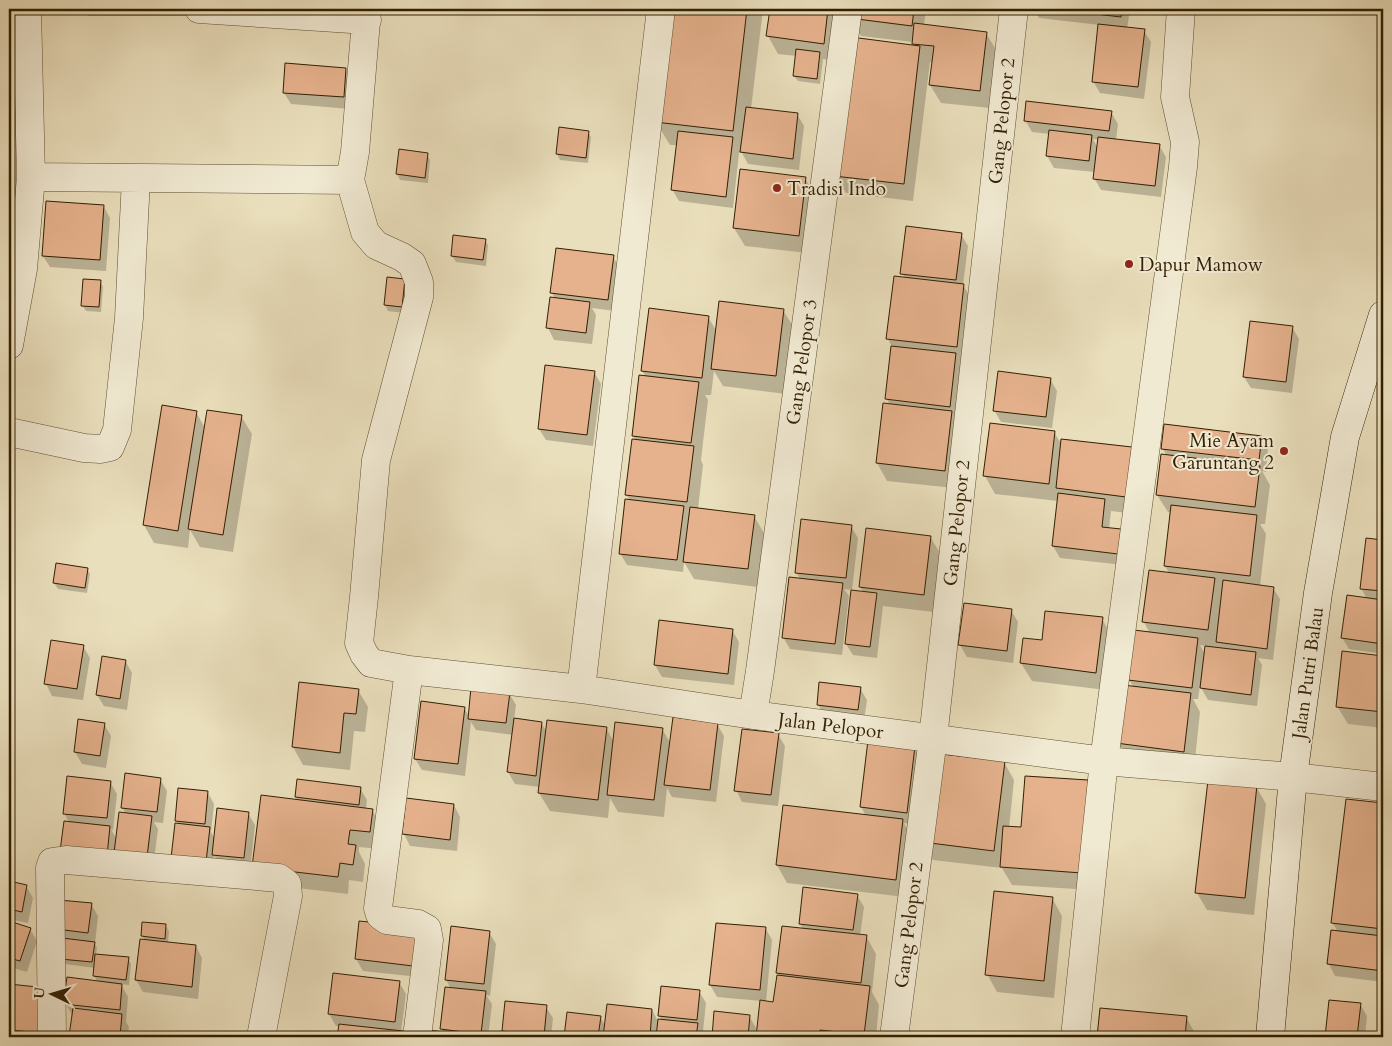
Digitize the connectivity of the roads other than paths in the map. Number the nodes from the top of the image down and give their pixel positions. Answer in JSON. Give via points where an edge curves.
{"nodes":[{"id":1,"x":27,"y":9,"type":"edge"},
{"id":2,"x":199,"y":9,"type":"edge"},
{"id":3,"x":661,"y":9,"type":"edge"},
{"id":4,"x":848,"y":9,"type":"edge"},
{"id":5,"x":1014,"y":9,"type":"edge"},
{"id":6,"x":1181,"y":9,"type":"edge"},
{"id":7,"x":367,"y":14,"type":"edge"},
{"id":8,"x":30,"y":177,"type":"junction"},
{"id":9,"x":136,"y":179,"type":"junction"},
{"id":10,"x":350,"y":180,"type":"junction"},
{"id":11,"x":1383,"y":315,"type":"edge"},
{"id":12,"x":9,"y":345,"type":"edge"},
{"id":13,"x":9,"y":432,"type":"edge"},
{"id":14,"x":409,"y":670,"type":"junction"},
{"id":15,"x":581,"y":689,"type":"junction"},
{"id":16,"x":753,"y":715,"type":"junction"},
{"id":17,"x":932,"y":738,"type":"junction"},
{"id":18,"x":1104,"y":761,"type":"junction"},
{"id":19,"x":1292,"y":777,"type":"junction"},
{"id":20,"x":1383,"y":787,"type":"edge"},
{"id":21,"x":52,"y":1037,"type":"edge"},
{"id":22,"x":261,"y":1037,"type":"edge"},
{"id":23,"x":417,"y":1037,"type":"edge"},
{"id":24,"x":894,"y":1037,"type":"edge"},
{"id":25,"x":1075,"y":1037,"type":"edge"},
{"id":26,"x":1270,"y":1037,"type":"edge"}],
"edges":[{"from":1,"to":8,"type":"street"},
{"from":2,"to":7,"type":"street"},
{"from":3,"to":15,"type":"street"},
{"from":4,"to":16,"type":"street","name":"Gang Pelopor 3"},
{"from":5,"to":17,"type":"street","name":"Gang Pelopor 2"},
{"from":6,"to":18,"type":"street","via":[[1175,97],[1185,142]]},
{"from":7,"to":10,"type":"street"},
{"from":8,"to":9,"type":"street"},
{"from":8,"to":12,"type":"street","via":[[23,269]]},
{"from":9,"to":10,"type":"street"},
{"from":9,"to":13,"type":"street","via":[[129,318],[117,430],[110,447],[84,448]]},
{"from":10,"to":14,"type":"street","name":"Jalan Pelopor","via":[[365,232],[376,245],[412,264],[419,282],[419,297],[376,460],[359,643],[371,663]]},
{"from":11,"to":19,"type":"street","name":"Jalan Putri Balau","via":[[1345,437],[1318,593]]},
{"from":14,"to":15,"type":"street","name":"Jalan Pelopor"},
{"from":14,"to":23,"type":"street","via":[[378,908],[380,915],[387,920],[418,924],[427,929],[429,940]]},
{"from":15,"to":16,"type":"street","name":"Jalan Pelopor"},
{"from":16,"to":17,"type":"street","name":"Jalan Pelopor"},
{"from":17,"to":18,"type":"street","name":"Jalan Pelopor"},
{"from":17,"to":24,"type":"street","name":"Gang Pelopor 2"},
{"from":18,"to":19,"type":"street","name":"Jalan Pelopor"},
{"from":18,"to":25,"type":"street"},
{"from":19,"to":20,"type":"street","name":"Jalan Pelopor"},
{"from":19,"to":26,"type":"street","name":"Jalan Putri Balau"},
{"from":21,"to":22,"type":"street","via":[[50,868],[52,862],[66,860],[278,878],[287,884],[288,896]]}]}
